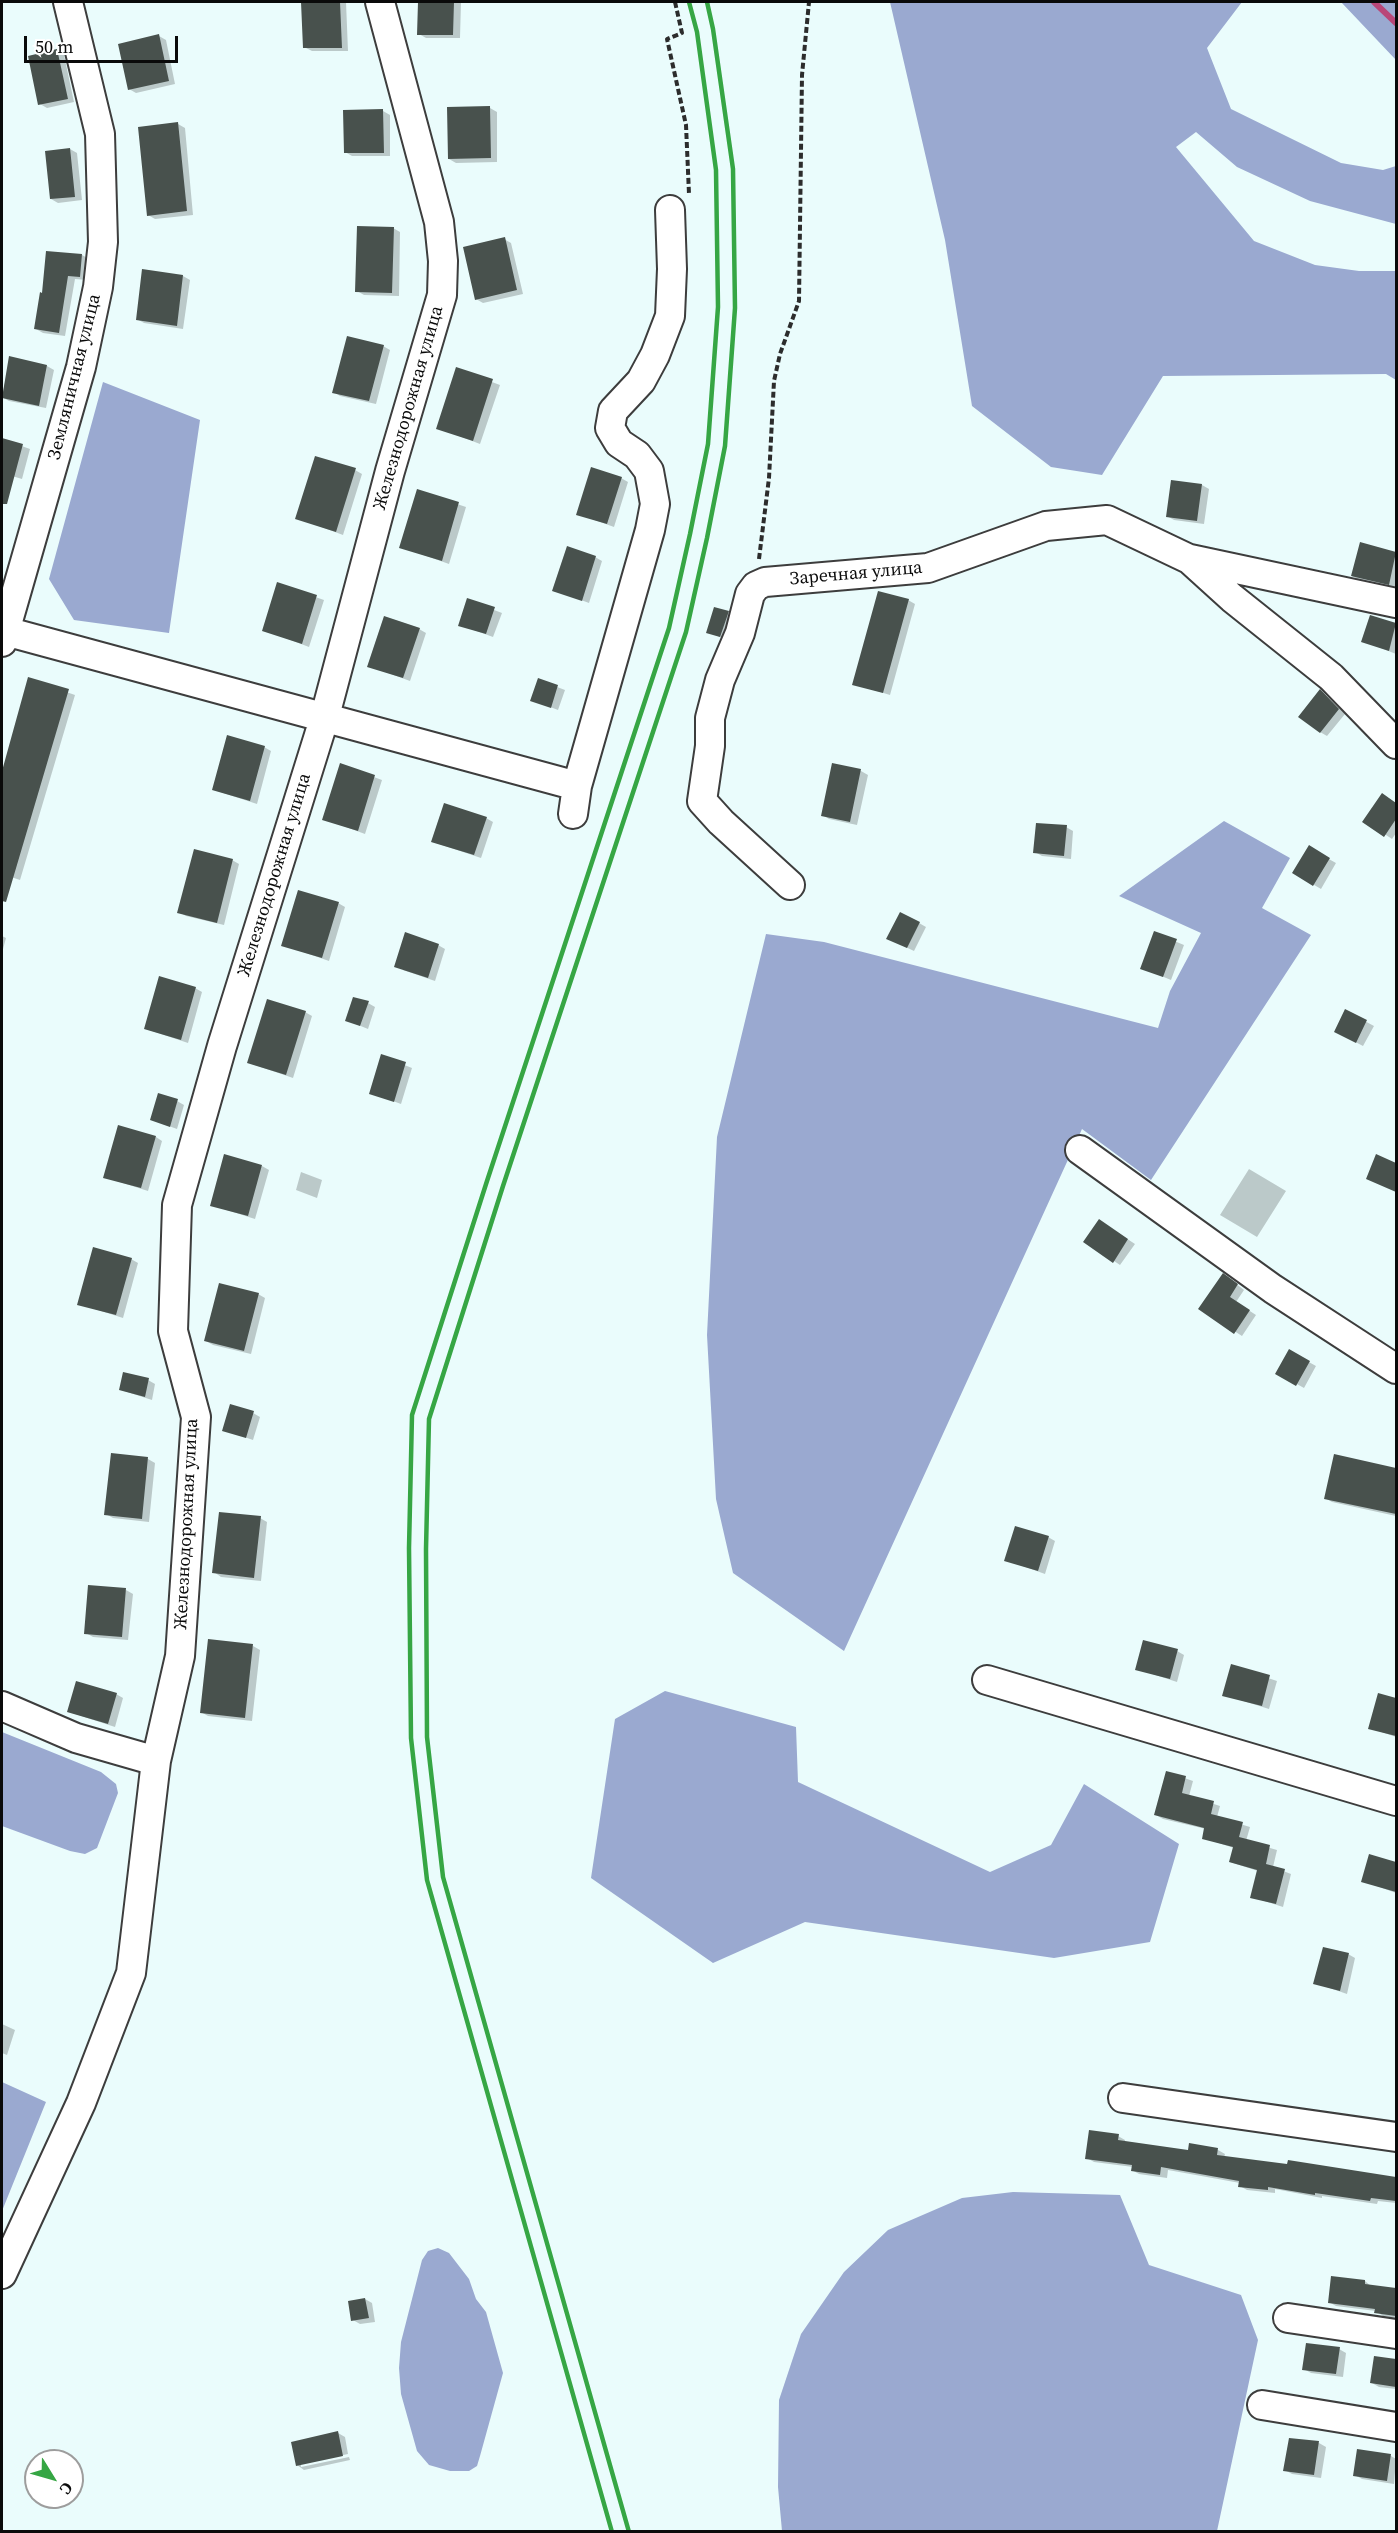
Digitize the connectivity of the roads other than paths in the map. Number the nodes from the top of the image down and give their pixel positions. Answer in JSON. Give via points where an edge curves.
{"nodes":[{"id":1,"x":68,"y":2,"type":"edge"},
{"id":2,"x":380,"y":2,"type":"edge"},
{"id":3,"x":680,"y":207,"type":"road end"},
{"id":4,"x":1189,"y":559,"type":"junction"},
{"id":5,"x":1396,"y":603,"type":"edge"},
{"id":6,"x":3,"y":636,"type":"edge"},
{"id":7,"x":325,"y":716,"type":"junction"},
{"id":8,"x":1396,"y":744,"type":"edge"},
{"id":9,"x":577,"y":786,"type":"junction"},
{"id":10,"x":573,"y":814,"type":"dead end"},
{"id":11,"x":790,"y":885,"type":"dead end"},
{"id":12,"x":1080,"y":1150,"type":"dead end"},
{"id":13,"x":1396,"y":1369,"type":"edge"},
{"id":14,"x":987,"y":1680,"type":"dead end"},
{"id":15,"x":2,"y":1706,"type":"edge"},
{"id":16,"x":156,"y":1761,"type":"junction"},
{"id":17,"x":1396,"y":1801,"type":"edge"},
{"id":18,"x":1123,"y":2098,"type":"dead end"},
{"id":19,"x":1396,"y":2137,"type":"edge"},
{"id":20,"x":2,"y":2274,"type":"edge"},
{"id":21,"x":1288,"y":2318,"type":"dead end"},
{"id":22,"x":1396,"y":2334,"type":"edge"},
{"id":23,"x":1262,"y":2405,"type":"dead end"},
{"id":24,"x":1396,"y":2427,"type":"edge"}],
"edges":[{"from":1,"to":6,"type":"street","name":"Земляничная улица","via":[[100,134],[103,242],[81,367]]},
{"from":2,"to":7,"type":"street","name":"Железнодорожная улица","via":[[439,222],[442,296],[390,471]]},
{"from":3,"to":9,"type":"street","via":[[670,316],[655,355],[641,381],[614,411],[610,428],[619,443],[637,455],[649,471],[655,504]]},
{"from":4,"to":5,"type":"street"},
{"from":4,"to":8,"type":"street","name":"Заречная улица","via":[[1331,677]]},
{"from":4,"to":11,"type":"street","name":"Заречная улица","via":[[1107,520],[1046,526],[928,568],[765,582],[756,586],[720,680],[710,718],[702,801]]},
{"from":6,"to":7,"type":"street"},
{"from":7,"to":9,"type":"street"},
{"from":7,"to":16,"type":"street","name":"Железнодорожная улица","via":[[177,1205],[173,1330],[196,1417],[180,1656]]},
{"from":9,"to":10,"type":"street"},
{"from":12,"to":13,"type":"street","via":[[1273,1289]]},
{"from":14,"to":17,"type":"street"},
{"from":15,"to":16,"type":"street","via":[[76,1738]]},
{"from":16,"to":20,"type":"street","name":"Железнодорожная улица","via":[[131,1973],[81,2103]]},
{"from":18,"to":19,"type":"street"},
{"from":21,"to":22,"type":"street"},
{"from":23,"to":24,"type":"street"}]}
